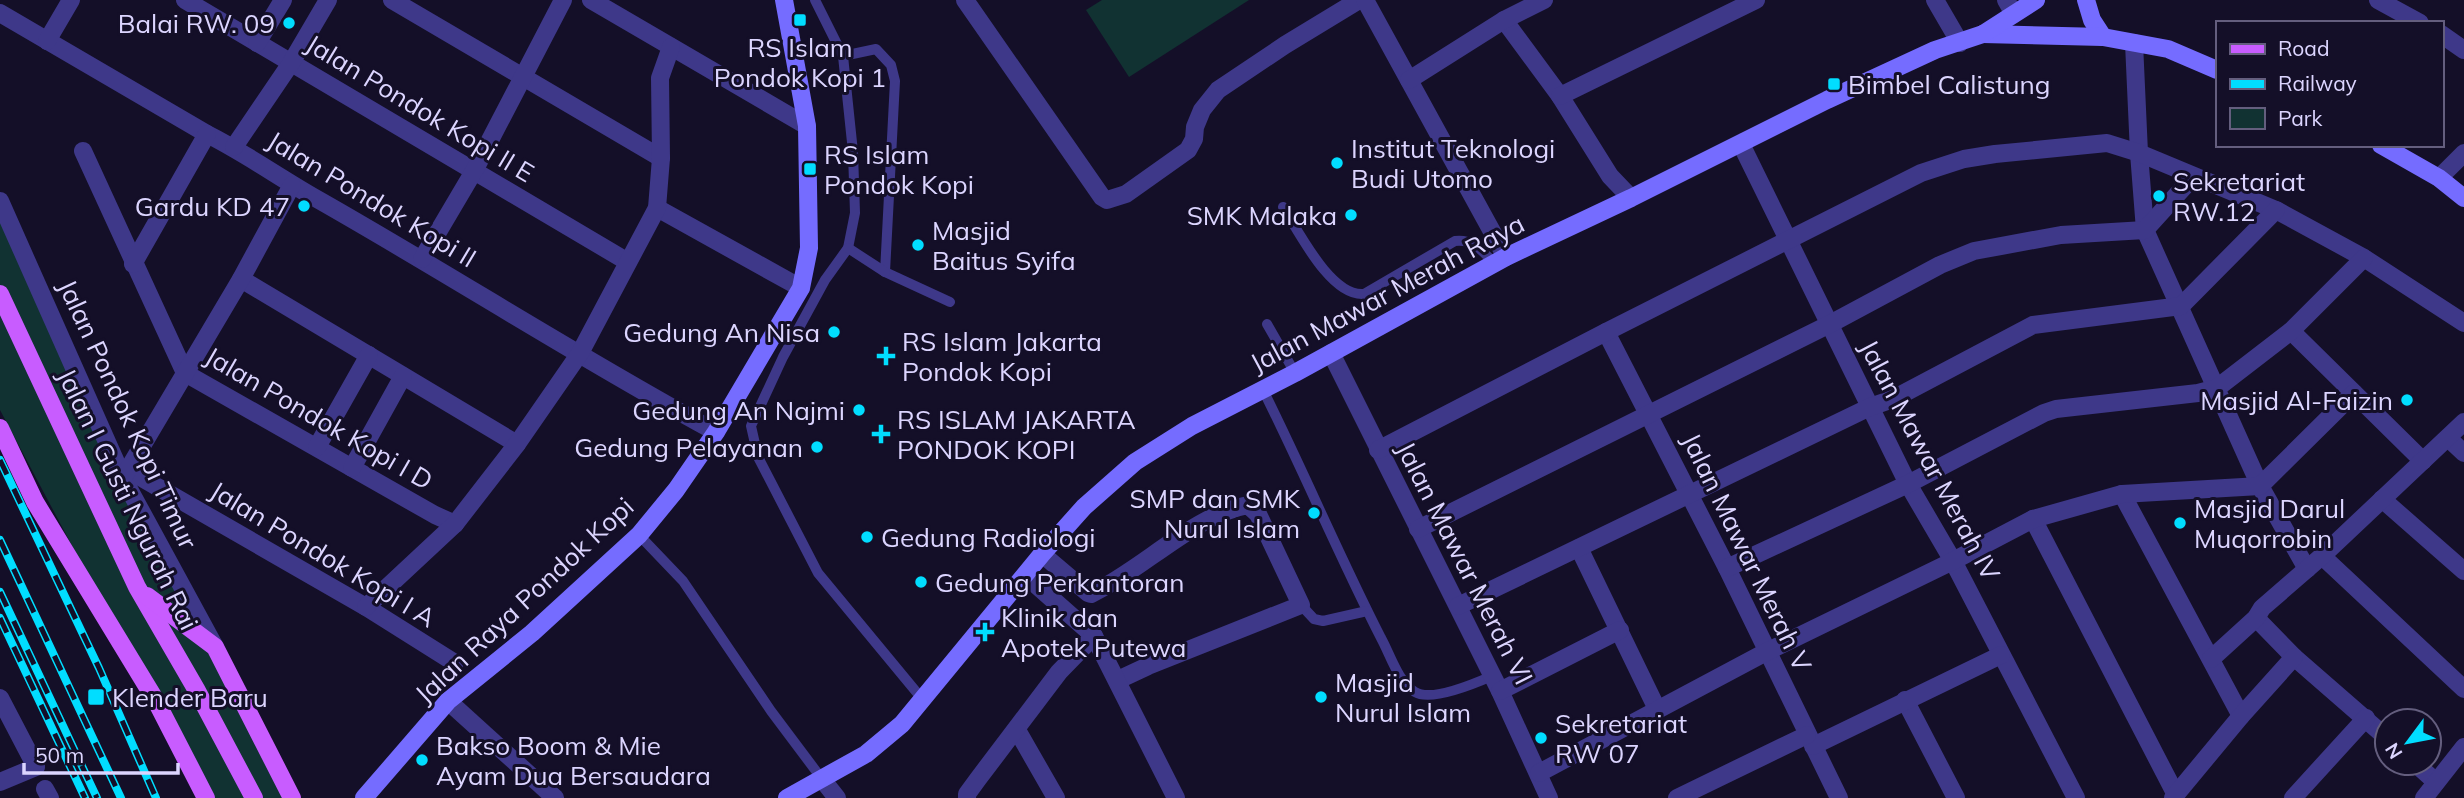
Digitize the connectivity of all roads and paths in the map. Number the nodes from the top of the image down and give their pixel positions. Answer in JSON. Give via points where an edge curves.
{"nodes":[{"id":1,"x":71,"y":0,"type":"edge"},
{"id":2,"x":185,"y":0,"type":"edge"},
{"id":3,"x":283,"y":0,"type":"edge"},
{"id":4,"x":328,"y":0,"type":"edge"},
{"id":5,"x":392,"y":0,"type":"edge"},
{"id":6,"x":562,"y":0,"type":"edge"},
{"id":7,"x":591,"y":0,"type":"edge"},
{"id":8,"x":784,"y":0,"type":"edge"},
{"id":9,"x":815,"y":0,"type":"edge"},
{"id":10,"x":965,"y":0,"type":"edge"},
{"id":11,"x":1359,"y":0,"type":"edge"},
{"id":12,"x":1365,"y":0,"type":"edge"},
{"id":13,"x":1544,"y":0,"type":"edge"},
{"id":14,"x":1935,"y":0,"type":"edge"},
{"id":15,"x":2036,"y":0,"type":"edge"},
{"id":16,"x":2086,"y":0,"type":"edge"},
{"id":17,"x":2378,"y":0,"type":"edge"},
{"id":18,"x":1747,"y":2,"type":"edge"},
{"id":19,"x":2010,"y":7,"type":"edge"},
{"id":20,"x":0,"y":13,"type":"edge"},
{"id":21,"x":1504,"y":20,"type":"junction"},
{"id":22,"x":2416,"y":21,"type":"edge"},
{"id":23,"x":1983,"y":34,"type":"junction"},
{"id":24,"x":2443,"y":35,"type":"edge"},
{"id":25,"x":2102,"y":37,"type":"junction"},
{"id":26,"x":47,"y":41,"type":"junction"},
{"id":27,"x":257,"y":43,"type":"junction"},
{"id":28,"x":1959,"y":43,"type":"junction"},
{"id":29,"x":2134,"y":43,"type":"junction"},
{"id":30,"x":671,"y":47,"type":"junction"},
{"id":31,"x":2464,"y":50,"type":"edge"},
{"id":32,"x":844,"y":56,"type":"junction"},
{"id":33,"x":291,"y":63,"type":"junction"},
{"id":34,"x":2216,"y":70,"type":"edge"},
{"id":35,"x":522,"y":78,"type":"junction"},
{"id":36,"x":1409,"y":80,"type":"junction"},
{"id":37,"x":1560,"y":96,"type":"junction"},
{"id":38,"x":807,"y":126,"type":"junction"},
{"id":39,"x":207,"y":134,"type":"junction"},
{"id":40,"x":1741,"y":144,"type":"junction"},
{"id":41,"x":234,"y":147,"type":"junction"},
{"id":42,"x":2385,"y":147,"type":"edge"},
{"id":43,"x":82,"y":152,"type":"dead end"},
{"id":44,"x":2139,"y":153,"type":"junction"},
{"id":45,"x":2464,"y":153,"type":"edge"},
{"id":46,"x":661,"y":158,"type":"junction"},
{"id":47,"x":474,"y":171,"type":"junction"},
{"id":48,"x":2193,"y":177,"type":"junction"},
{"id":49,"x":2439,"y":177,"type":"junction"},
{"id":50,"x":292,"y":185,"type":"junction"},
{"id":51,"x":1632,"y":198,"type":"junction"},
{"id":52,"x":2464,"y":198,"type":"edge"},
{"id":53,"x":0,"y":201,"type":"edge"},
{"id":54,"x":1283,"y":207,"type":"dead end"},
{"id":55,"x":657,"y":208,"type":"junction"},
{"id":56,"x":2276,"y":210,"type":"junction"},
{"id":57,"x":2145,"y":230,"type":"junction"},
{"id":58,"x":1788,"y":241,"type":"junction"},
{"id":59,"x":849,"y":248,"type":"junction"},
{"id":60,"x":2364,"y":258,"type":"junction"},
{"id":61,"x":422,"y":259,"type":"junction"},
{"id":62,"x":1500,"y":260,"type":"junction"},
{"id":63,"x":628,"y":262,"type":"junction"},
{"id":64,"x":133,"y":264,"type":"junction"},
{"id":65,"x":885,"y":272,"type":"junction"},
{"id":66,"x":241,"y":279,"type":"junction"},
{"id":67,"x":801,"y":288,"type":"junction"},
{"id":68,"x":0,"y":294,"type":"edge"},
{"id":69,"x":950,"y":302,"type":"dead end"},
{"id":70,"x":2181,"y":306,"type":"junction"},
{"id":71,"x":2464,"y":323,"type":"edge"},
{"id":72,"x":1267,"y":324,"type":"dead end"},
{"id":73,"x":1830,"y":324,"type":"junction"},
{"id":74,"x":2291,"y":331,"type":"junction"},
{"id":75,"x":1606,"y":332,"type":"junction"},
{"id":76,"x":580,"y":353,"type":"junction"},
{"id":77,"x":1331,"y":353,"type":"junction"},
{"id":78,"x":369,"y":355,"type":"junction"},
{"id":79,"x":185,"y":373,"type":"junction"},
{"id":80,"x":1295,"y":373,"type":"junction"},
{"id":81,"x":403,"y":376,"type":"junction"},
{"id":82,"x":2217,"y":388,"type":"junction"},
{"id":83,"x":1263,"y":390,"type":"junction"},
{"id":84,"x":2354,"y":393,"type":"junction"},
{"id":85,"x":1870,"y":407,"type":"junction"},
{"id":86,"x":1648,"y":413,"type":"junction"},
{"id":87,"x":2464,"y":422,"type":"edge"},
{"id":88,"x":0,"y":428,"type":"edge"},
{"id":89,"x":716,"y":432,"type":"junction"},
{"id":90,"x":2448,"y":438,"type":"junction"},
{"id":91,"x":517,"y":444,"type":"junction"},
{"id":92,"x":317,"y":447,"type":"junction"},
{"id":93,"x":1378,"y":450,"type":"junction"},
{"id":94,"x":2464,"y":453,"type":"edge"},
{"id":95,"x":2423,"y":461,"type":"junction"},
{"id":96,"x":352,"y":468,"type":"junction"},
{"id":97,"x":126,"y":474,"type":"junction"},
{"id":98,"x":1908,"y":484,"type":"junction"},
{"id":99,"x":2260,"y":486,"type":"junction"},
{"id":100,"x":2122,"y":494,"type":"junction"},
{"id":101,"x":1690,"y":495,"type":"junction"},
{"id":102,"x":2382,"y":499,"type":"junction"},
{"id":103,"x":2034,"y":519,"type":"junction"},
{"id":104,"x":455,"y":524,"type":"junction"},
{"id":105,"x":1419,"y":529,"type":"junction"},
{"id":106,"x":639,"y":535,"type":"junction"},
{"id":107,"x":1579,"y":548,"type":"junction"},
{"id":108,"x":1042,"y":554,"type":"junction"},
{"id":109,"x":2322,"y":556,"type":"junction"},
{"id":110,"x":1953,"y":561,"type":"junction"},
{"id":111,"x":1727,"y":568,"type":"junction"},
{"id":112,"x":2307,"y":569,"type":"junction"},
{"id":113,"x":2464,"y":571,"type":"edge"},
{"id":114,"x":1025,"y":575,"type":"junction"},
{"id":115,"x":136,"y":587,"type":"junction"},
{"id":116,"x":1301,"y":605,"type":"junction"},
{"id":117,"x":1458,"y":606,"type":"junction"},
{"id":118,"x":366,"y":607,"type":"junction"},
{"id":119,"x":1367,"y":611,"type":"junction"},
{"id":120,"x":2256,"y":618,"type":"junction"},
{"id":121,"x":1620,"y":630,"type":"junction"},
{"id":122,"x":1094,"y":636,"type":"junction"},
{"id":123,"x":215,"y":647,"type":"junction"},
{"id":124,"x":1768,"y":651,"type":"junction"},
{"id":125,"x":2001,"y":655,"type":"junction"},
{"id":126,"x":2294,"y":657,"type":"junction"},
{"id":127,"x":2211,"y":659,"type":"junction"},
{"id":128,"x":455,"y":663,"type":"dead end"},
{"id":129,"x":1118,"y":680,"type":"junction"},
{"id":130,"x":1496,"y":684,"type":"junction"},
{"id":131,"x":2464,"y":689,"type":"edge"},
{"id":132,"x":0,"y":698,"type":"edge"},
{"id":133,"x":923,"y":700,"type":"junction"},
{"id":134,"x":449,"y":701,"type":"junction"},
{"id":135,"x":1905,"y":701,"type":"junction"},
{"id":136,"x":1657,"y":709,"type":"junction"},
{"id":137,"x":2241,"y":716,"type":"junction"},
{"id":138,"x":2366,"y":719,"type":"junction"},
{"id":139,"x":2373,"y":725,"type":"edge"},
{"id":140,"x":1017,"y":730,"type":"junction"},
{"id":141,"x":1810,"y":740,"type":"junction"},
{"id":142,"x":2464,"y":747,"type":"edge"},
{"id":143,"x":1539,"y":773,"type":"junction"},
{"id":144,"x":2430,"y":777,"type":"edge"},
{"id":145,"x":822,"y":779,"type":"junction"},
{"id":146,"x":0,"y":782,"type":"edge"},
{"id":147,"x":2436,"y":782,"type":"junction"},
{"id":148,"x":1173,"y":793,"type":"edge"},
{"id":149,"x":2175,"y":796,"type":"edge"},
{"id":150,"x":206,"y":798,"type":"edge"},
{"id":151,"x":254,"y":798,"type":"edge"},
{"id":152,"x":292,"y":798,"type":"edge"},
{"id":153,"x":364,"y":798,"type":"edge"},
{"id":154,"x":555,"y":798,"type":"edge"},
{"id":155,"x":787,"y":798,"type":"edge"},
{"id":156,"x":837,"y":798,"type":"edge"},
{"id":157,"x":967,"y":798,"type":"edge"},
{"id":158,"x":1056,"y":798,"type":"edge"},
{"id":159,"x":1154,"y":798,"type":"edge"},
{"id":160,"x":1549,"y":798,"type":"edge"},
{"id":161,"x":1677,"y":798,"type":"edge"},
{"id":162,"x":1839,"y":798,"type":"edge"},
{"id":163,"x":1956,"y":798,"type":"edge"},
{"id":164,"x":2076,"y":798,"type":"edge"},
{"id":165,"x":2293,"y":798,"type":"edge"},
{"id":166,"x":2424,"y":798,"type":"edge"}],
"edges":[{"from":1,"to":26,"type":"street"},
{"from":2,"to":27,"type":"street","name":"Jalan Pondok Kopi II E"},
{"from":3,"to":27,"type":"street"},
{"from":4,"to":33,"type":"street"},
{"from":5,"to":35,"type":"street"},
{"from":6,"to":35,"type":"street"},
{"from":7,"to":30,"type":"street"},
{"from":8,"to":38,"type":"street","name":"Jalan Raya Pondok Kopi"},
{"from":9,"to":32,"type":"lane"},
{"from":10,"to":11,"type":"street","via":[[1107,200],[1126,194],[1188,150],[1202,110],[1218,90]]},
{"from":12,"to":36,"type":"street"},
{"from":13,"to":21,"type":"street"},
{"from":14,"to":28,"type":"street"},
{"from":15,"to":19,"type":"street","name":"Jalan Mawar Merah Raya"},
{"from":16,"to":25,"type":"street"},
{"from":17,"to":22,"type":"street"},
{"from":18,"to":37,"type":"street"},
{"from":19,"to":23,"type":"street","name":"Jalan Mawar Merah Raya"},
{"from":20,"to":26,"type":"street","name":"Jalan Pondok Kopi II"},
{"from":21,"to":36,"type":"street"},
{"from":21,"to":37,"type":"street"},
{"from":23,"to":25,"type":"street"},
{"from":23,"to":28,"type":"street","name":"Jalan Mawar Merah Raya"},
{"from":24,"to":31,"type":"street"},
{"from":25,"to":29,"type":"street"},
{"from":26,"to":39,"type":"street","name":"Jalan Pondok Kopi II"},
{"from":27,"to":33,"type":"street","name":"Jalan Pondok Kopi II E"},
{"from":28,"to":40,"type":"street","name":"Jalan Mawar Merah Raya","via":[[1839,94]]},
{"from":29,"to":34,"type":"street","via":[[2168,50]]},
{"from":29,"to":44,"type":"street"},
{"from":30,"to":38,"type":"street"},
{"from":30,"to":46,"type":"street","via":[[660,78]]},
{"from":32,"to":59,"type":"lane","via":[[855,213]]},
{"from":32,"to":65,"type":"lane","via":[[876,49],[891,65],[895,80]]},
{"from":33,"to":41,"type":"street"},
{"from":33,"to":47,"type":"street","name":"Jalan Pondok Kopi II E"},
{"from":35,"to":46,"type":"street"},
{"from":35,"to":47,"type":"street"},
{"from":36,"to":62,"type":"street"},
{"from":37,"to":51,"type":"street","via":[[1611,176]]},
{"from":38,"to":67,"type":"street","name":"Jalan Raya Pondok Kopi","via":[[809,248]]},
{"from":39,"to":41,"type":"street","name":"Jalan Pondok Kopi II"},
{"from":39,"to":64,"type":"street"},
{"from":40,"to":51,"type":"street","name":"Jalan Mawar Merah Raya"},
{"from":40,"to":58,"type":"street","name":"Jalan Mawar Merah IV"},
{"from":41,"to":50,"type":"street","name":"Jalan Pondok Kopi II"},
{"from":42,"to":49,"type":"street"},
{"from":43,"to":64,"type":"street","name":"Jalan Pondok Kopi I D"},
{"from":44,"to":48,"type":"street"},
{"from":44,"to":57,"type":"street"},
{"from":44,"to":58,"type":"street","via":[[2107,142],[1964,159],[1921,173]]},
{"from":45,"to":49,"type":"street"},
{"from":46,"to":55,"type":"street"},
{"from":47,"to":61,"type":"street"},
{"from":47,"to":63,"type":"street","name":"Jalan Pondok Kopi II E"},
{"from":48,"to":56,"type":"street"},
{"from":48,"to":57,"type":"street"},
{"from":49,"to":52,"type":"street"},
{"from":50,"to":61,"type":"street","name":"Jalan Pondok Kopi II"},
{"from":50,"to":66,"type":"street"},
{"from":51,"to":62,"type":"street","name":"Jalan Mawar Merah Raya"},
{"from":53,"to":97,"type":"street","name":"Jalan Pondok Kopi Timur"},
{"from":54,"to":62,"type":"lane","via":[[1312,254],[1341,288],[1355,295],[1455,240],[1466,239]]},
{"from":55,"to":63,"type":"street"},
{"from":55,"to":67,"type":"street"},
{"from":56,"to":60,"type":"street"},
{"from":56,"to":70,"type":"street"},
{"from":57,"to":70,"type":"street"},
{"from":57,"to":73,"type":"street","via":[[2062,235],[1974,251]]},
{"from":58,"to":73,"type":"street","name":"Jalan Mawar Merah IV"},
{"from":58,"to":75,"type":"street"},
{"from":59,"to":65,"type":"lane"},
{"from":59,"to":133,"type":"lane","via":[[825,280],[783,357],[751,426],[753,439],[818,573]]},
{"from":60,"to":71,"type":"street"},
{"from":60,"to":74,"type":"street"},
{"from":61,"to":76,"type":"street","name":"Jalan Pondok Kopi II"},
{"from":62,"to":77,"type":"street","name":"Jalan Mawar Merah Raya"},
{"from":63,"to":76,"type":"street"},
{"from":64,"to":79,"type":"street","name":"Jalan Pondok Kopi I D"},
{"from":65,"to":69,"type":"lane"},
{"from":66,"to":78,"type":"street"},
{"from":66,"to":79,"type":"street"},
{"from":67,"to":89,"type":"street","name":"Jalan Raya Pondok Kopi"},
{"from":68,"to":115,"type":"main road","name":"Jalan I Gusti Ngurah Rai"},
{"from":70,"to":82,"type":"street"},
{"from":70,"to":85,"type":"street","via":[[2033,325]]},
{"from":72,"to":80,"type":"lane"},
{"from":73,"to":85,"type":"street","name":"Jalan Mawar Merah IV"},
{"from":73,"to":86,"type":"street"},
{"from":74,"to":82,"type":"street"},
{"from":74,"to":84,"type":"street"},
{"from":75,"to":86,"type":"street","name":"Jalan Mawar Merah V"},
{"from":75,"to":93,"type":"street"},
{"from":76,"to":89,"type":"street","name":"Jalan Pondok Kopi II"},
{"from":76,"to":91,"type":"street"},
{"from":77,"to":80,"type":"street","name":"Jalan Mawar Merah Raya"},
{"from":77,"to":93,"type":"street","name":"Jalan Mawar Merah VI"},
{"from":78,"to":81,"type":"street"},
{"from":78,"to":92,"type":"street"},
{"from":79,"to":92,"type":"street","name":"Jalan Pondok Kopi I D"},
{"from":79,"to":97,"type":"street"},
{"from":80,"to":83,"type":"street","name":"Jalan Mawar Merah Raya"},
{"from":81,"to":91,"type":"street"},
{"from":81,"to":96,"type":"street"},
{"from":82,"to":98,"type":"street","via":[[2056,408]]},
{"from":82,"to":99,"type":"street"},
{"from":83,"to":108,"type":"street","name":"Jalan Mawar Merah Raya","via":[[1135,461]]},
{"from":83,"to":119,"type":"lane"},
{"from":84,"to":95,"type":"street"},
{"from":84,"to":99,"type":"street"},
{"from":85,"to":98,"type":"street","name":"Jalan Mawar Merah IV"},
{"from":85,"to":101,"type":"street"},
{"from":86,"to":101,"type":"street","name":"Jalan Mawar Merah V"},
{"from":86,"to":105,"type":"street"},
{"from":87,"to":90,"type":"street"},
{"from":88,"to":150,"type":"main road","via":[[36,502],[156,701]]},
{"from":89,"to":106,"type":"street","name":"Jalan Raya Pondok Kopi"},
{"from":90,"to":94,"type":"street"},
{"from":90,"to":95,"type":"street"},
{"from":91,"to":104,"type":"street"},
{"from":92,"to":96,"type":"street","name":"Jalan Pondok Kopi I D"},
{"from":93,"to":105,"type":"street","name":"Jalan Mawar Merah VI"},
{"from":95,"to":102,"type":"street"},
{"from":96,"to":104,"type":"street","name":"Jalan Pondok Kopi I D"},
{"from":97,"to":118,"type":"street","name":"Jalan Pondok Kopi I A"},
{"from":97,"to":123,"type":"street","name":"Jalan Pondok Kopi Timur"},
{"from":98,"to":110,"type":"street","name":"Jalan Mawar Merah IV"},
{"from":98,"to":111,"type":"street"},
{"from":99,"to":100,"type":"street"},
{"from":99,"to":112,"type":"street"},
{"from":100,"to":103,"type":"street"},
{"from":100,"to":127,"type":"street"},
{"from":101,"to":107,"type":"street"},
{"from":101,"to":111,"type":"street","name":"Jalan Mawar Merah V"},
{"from":102,"to":109,"type":"street"},
{"from":102,"to":113,"type":"street"},
{"from":103,"to":110,"type":"street"},
{"from":103,"to":149,"type":"street"},
{"from":104,"to":118,"type":"street"},
{"from":105,"to":117,"type":"street","name":"Jalan Mawar Merah VI"},
{"from":106,"to":134,"type":"street","name":"Jalan Raya Pondok Kopi"},
{"from":106,"to":145,"type":"lane","via":[[683,581]]},
{"from":107,"to":117,"type":"street"},
{"from":107,"to":121,"type":"street"},
{"from":108,"to":114,"type":"street","name":"Jalan Mawar Merah Raya"},
{"from":108,"to":116,"type":"street","via":[[1088,593],[1095,592],[1202,524],[1248,505],[1258,514]]},
{"from":109,"to":112,"type":"street"},
{"from":109,"to":131,"type":"street"},
{"from":110,"to":124,"type":"street"},
{"from":110,"to":125,"type":"street","name":"Jalan Mawar Merah IV"},
{"from":111,"to":124,"type":"street","name":"Jalan Mawar Merah V"},
{"from":112,"to":120,"type":"street"},
{"from":114,"to":122,"type":"street"},
{"from":114,"to":133,"type":"street","name":"Jalan Mawar Merah Raya"},
{"from":115,"to":123,"type":"main road"},
{"from":115,"to":151,"type":"main road","name":"Jalan I Gusti Ngurah Rai"},
{"from":116,"to":119,"type":"lane","via":[[1314,619],[1323,621]]},
{"from":116,"to":129,"type":"street"},
{"from":117,"to":130,"type":"street","name":"Jalan Mawar Merah VI"},
{"from":118,"to":128,"type":"street","name":"Jalan Pondok Kopi I A"},
{"from":119,"to":130,"type":"lane","via":[[1413,691],[1428,695]]},
{"from":120,"to":126,"type":"street"},
{"from":120,"to":127,"type":"street"},
{"from":121,"to":130,"type":"street"},
{"from":121,"to":136,"type":"street"},
{"from":122,"to":129,"type":"street"},
{"from":122,"to":140,"type":"street","via":[[1059,672]]},
{"from":123,"to":152,"type":"main road"},
{"from":124,"to":136,"type":"street"},
{"from":124,"to":141,"type":"street","name":"Jalan Mawar Merah V"},
{"from":125,"to":135,"type":"street"},
{"from":125,"to":164,"type":"street","name":"Jalan Mawar Merah IV"},
{"from":126,"to":137,"type":"street"},
{"from":126,"to":138,"type":"street"},
{"from":127,"to":137,"type":"street"},
{"from":129,"to":148,"type":"street"},
{"from":130,"to":143,"type":"street","name":"Jalan Mawar Merah VI"},
{"from":132,"to":146,"type":"street","via":[[36,767]]},
{"from":133,"to":145,"type":"street","name":"Jalan Mawar Merah Raya","via":[[866,754]]},
{"from":134,"to":153,"type":"street","name":"Jalan Raya Pondok Kopi"},
{"from":134,"to":154,"type":"street"},
{"from":135,"to":141,"type":"street"},
{"from":135,"to":163,"type":"street"},
{"from":136,"to":143,"type":"street"},
{"from":137,"to":149,"type":"street"},
{"from":138,"to":139,"type":"street"},
{"from":138,"to":165,"type":"street"},
{"from":140,"to":157,"type":"street"},
{"from":140,"to":158,"type":"street"},
{"from":141,"to":161,"type":"street"},
{"from":141,"to":162,"type":"street","name":"Jalan Mawar Merah V"},
{"from":142,"to":147,"type":"street"},
{"from":143,"to":160,"type":"street","name":"Jalan Mawar Merah VI"},
{"from":144,"to":147,"type":"street"},
{"from":145,"to":155,"type":"street","name":"Jalan Mawar Merah Raya"},
{"from":145,"to":156,"type":"street"},
{"from":147,"to":166,"type":"street"},
{"from":148,"to":159,"type":"street"}]}
